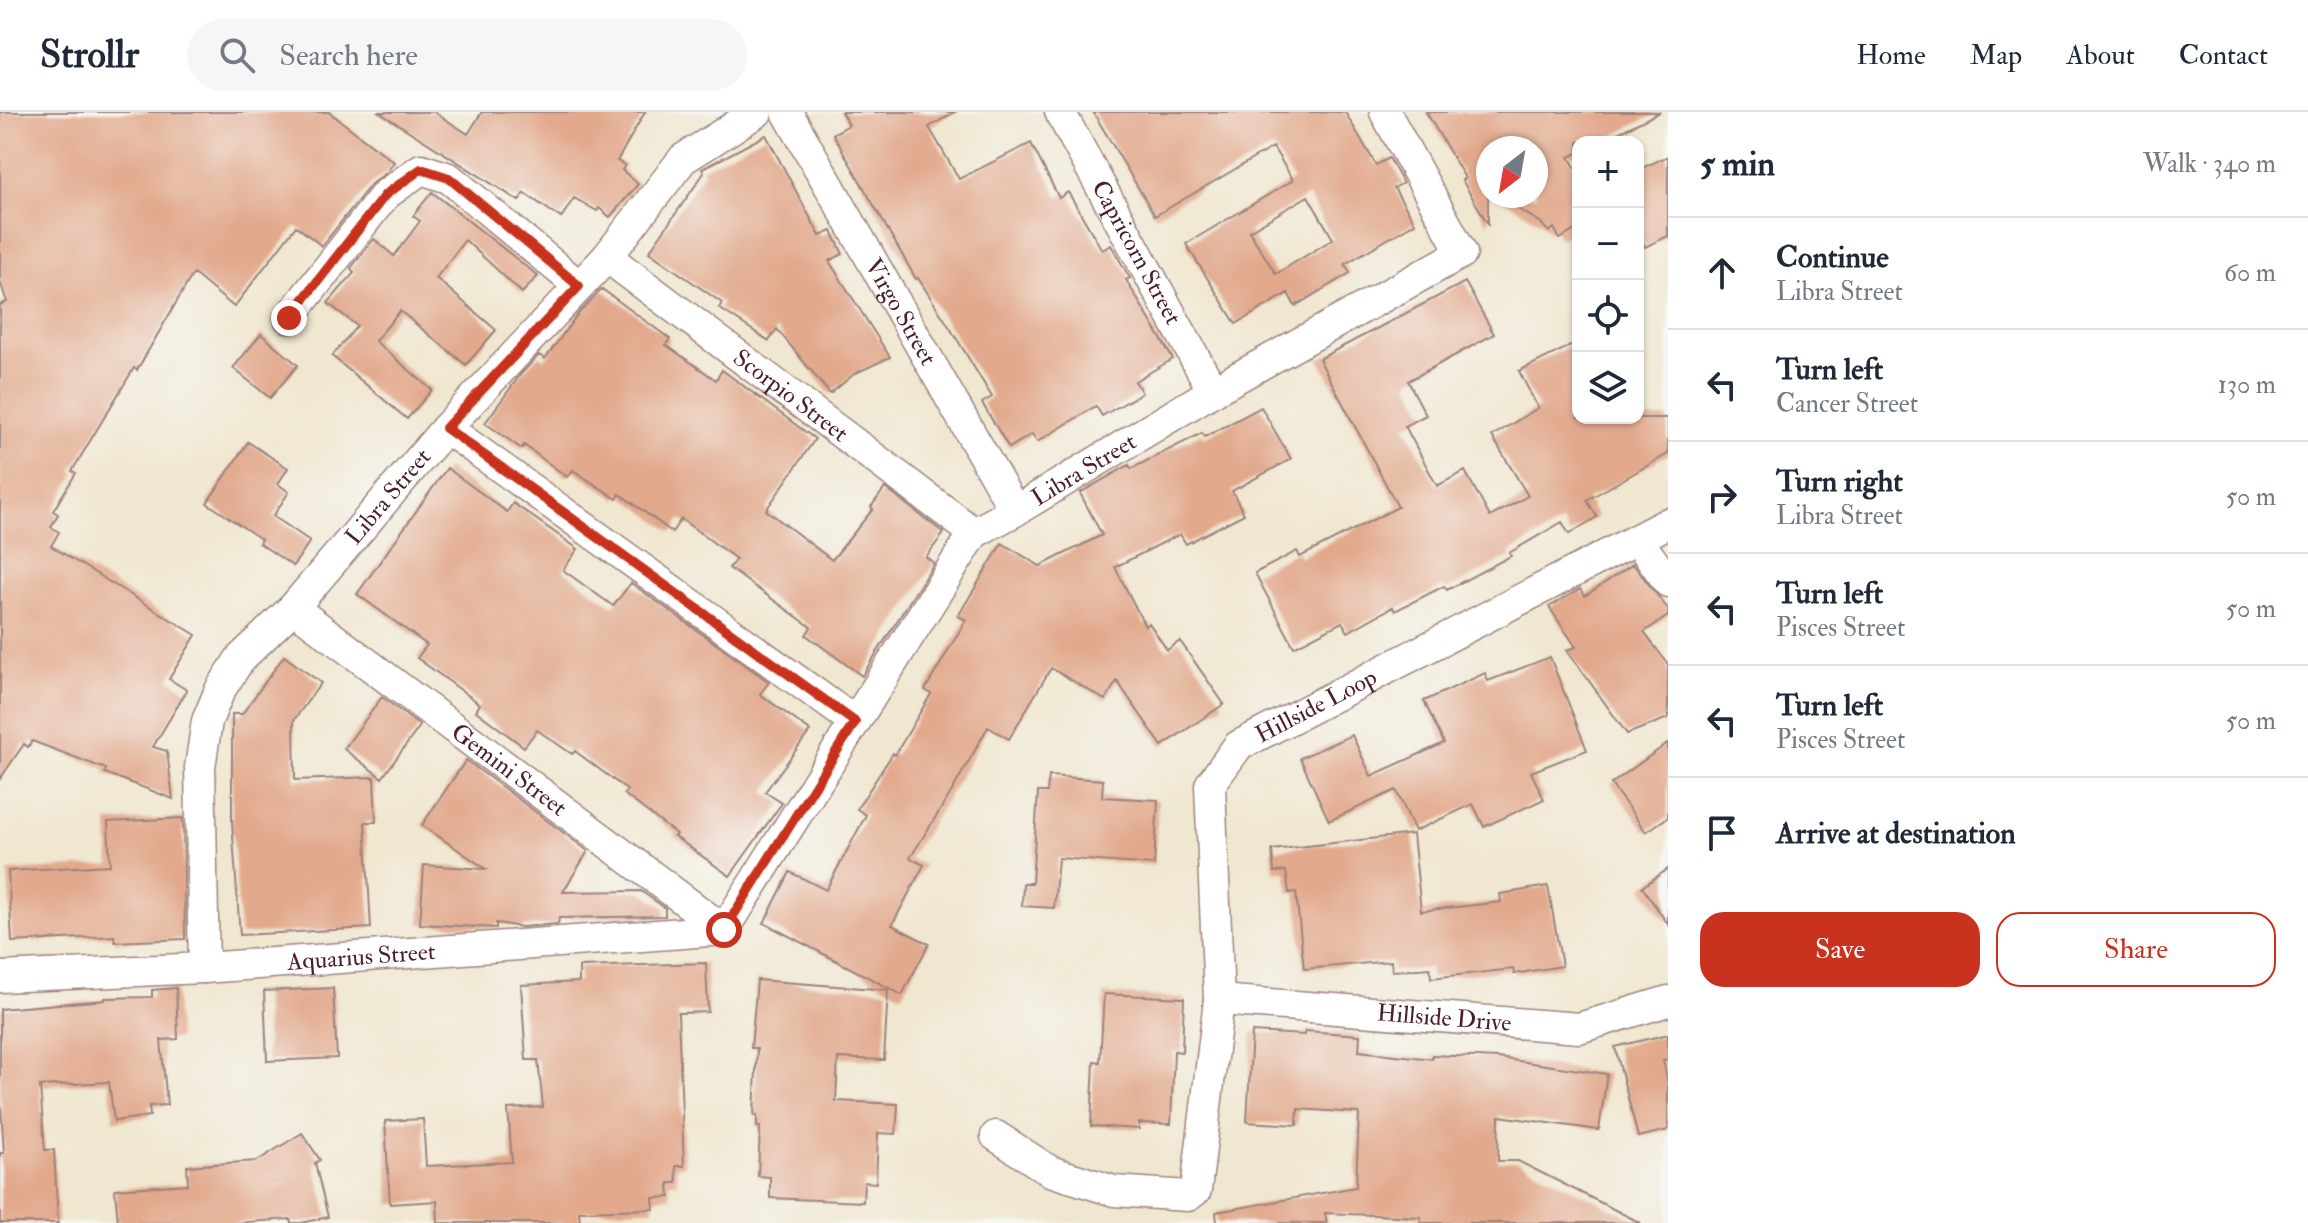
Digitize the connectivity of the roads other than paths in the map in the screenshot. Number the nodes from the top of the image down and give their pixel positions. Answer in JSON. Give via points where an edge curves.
{"nodes":[{"id":1,"x":757,"y":112,"type":"edge"},
{"id":2,"x":787,"y":112,"type":"edge"},
{"id":3,"x":1060,"y":112,"type":"edge"},
{"id":4,"x":1385,"y":112,"type":"edge"},
{"id":5,"x":607,"y":257,"type":"junction"},
{"id":6,"x":579,"y":286,"type":"junction"},
{"id":7,"x":289,"y":318,"type":"dead end"},
{"id":8,"x":1213,"y":391,"type":"junction"},
{"id":9,"x":446,"y":428,"type":"junction"},
{"id":10,"x":1015,"y":511,"type":"junction"},
{"id":11,"x":1668,"y":523,"type":"edge"},
{"id":12,"x":974,"y":533,"type":"junction"},
{"id":13,"x":1637,"y":539,"type":"junction"},
{"id":14,"x":1668,"y":582,"type":"edge"},
{"id":15,"x":293,"y":608,"type":"junction"},
{"id":16,"x":855,"y":722,"type":"junction"},
{"id":17,"x":724,"y":930,"type":"junction"},
{"id":18,"x":204,"y":968,"type":"junction"},
{"id":19,"x":0,"y":977,"type":"edge"},
{"id":20,"x":1219,"y":1000,"type":"junction"},
{"id":21,"x":1668,"y":1001,"type":"edge"},
{"id":22,"x":996,"y":1136,"type":"dead end"}],
"edges":[{"from":1,"to":5,"type":"street","name":"Libra Street","via":[[683,159]]},
{"from":2,"to":10,"type":"street","name":"Virgo Street"},
{"from":3,"to":8,"type":"street","name":"Capricorn Street"},
{"from":4,"to":8,"type":"street","name":"Libra Street","via":[[1462,253]]},
{"from":5,"to":6,"type":"street","name":"Libra Street"},
{"from":5,"to":12,"type":"street","name":"Scorpio Street"},
{"from":6,"to":7,"type":"street","via":[[449,178],[421,169],[385,195]]},
{"from":6,"to":9,"type":"street","name":"Libra Street"},
{"from":8,"to":10,"type":"street","name":"Libra Street"},
{"from":9,"to":15,"type":"street","name":"Libra Street"},
{"from":9,"to":16,"type":"street"},
{"from":10,"to":12,"type":"street","name":"Libra Street"},
{"from":11,"to":13,"type":"street","name":"Hillside Loop"},
{"from":12,"to":16,"type":"street","name":"Libra Street"},
{"from":13,"to":14,"type":"street"},
{"from":13,"to":20,"type":"street","name":"Hillside Loop","via":[[1238,746],[1210,785]]},
{"from":15,"to":17,"type":"street","name":"Gemini Street"},
{"from":15,"to":18,"type":"street","name":"Libra Street","via":[[240,659],[207,721],[200,767]]},
{"from":16,"to":17,"type":"street","name":"Libra Street"},
{"from":17,"to":18,"type":"street","name":"Aquarius Street"},
{"from":18,"to":19,"type":"street","name":"Aquarius Street"},
{"from":20,"to":21,"type":"street","name":"Hillside Drive","via":[[1579,1028]]},
{"from":20,"to":22,"type":"street","name":"Hillside Loop","via":[[1196,1190],[1188,1196],[1114,1191],[1050,1171]]}]}
